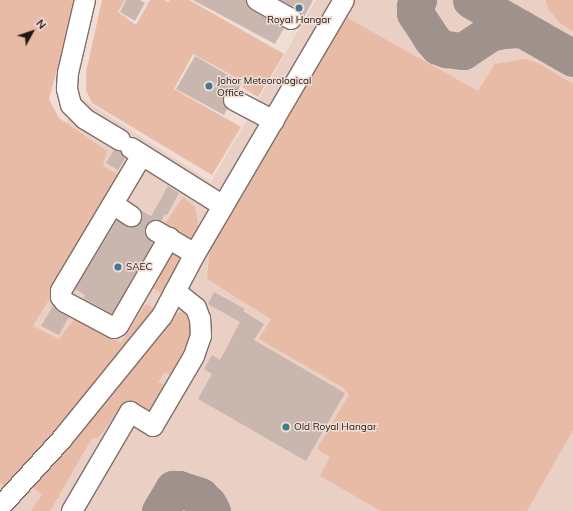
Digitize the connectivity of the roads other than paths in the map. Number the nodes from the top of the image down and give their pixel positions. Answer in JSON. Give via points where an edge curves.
{"nodes":[{"id":1,"x":85,"y":0,"type":"edge"},
{"id":2,"x":257,"y":0,"type":"edge"},
{"id":3,"x":344,"y":0,"type":"edge"},
{"id":4,"x":291,"y":19,"type":"dead end"},
{"id":5,"x":234,"y":100,"type":"dead end"},
{"id":6,"x":274,"y":121,"type":"junction"},
{"id":7,"x":131,"y":148,"type":"junction"},
{"id":8,"x":113,"y":204,"type":"junction"},
{"id":9,"x":223,"y":206,"type":"junction"},
{"id":10,"x":131,"y":216,"type":"tunnel mouth"},
{"id":11,"x":195,"y":254,"type":"junction"},
{"id":12,"x":140,"y":287,"type":"junction"},
{"id":13,"x":172,"y":297,"type":"junction"},
{"id":14,"x":0,"y":507,"type":"edge"},
{"id":15,"x":72,"y":511,"type":"edge"}],
"edges":[{"from":1,"to":7,"type":"lane","via":[[68,73],[67,89],[71,105],[85,119]]},
{"from":2,"to":4,"type":"lane"},
{"from":3,"to":6,"type":"lane"},
{"from":5,"to":6,"type":"lane"},
{"from":6,"to":9,"type":"lane"},
{"from":7,"to":8,"type":"lane"},
{"from":7,"to":9,"type":"lane"},
{"from":8,"to":10,"type":"lane"},
{"from":8,"to":12,"type":"lane","via":[[61,291],[61,297],[65,302],[114,328],[118,326]]},
{"from":9,"to":11,"type":"lane"},
{"from":11,"to":12,"type":"lane","via":[[162,234]]},
{"from":11,"to":13,"type":"lane"},
{"from":12,"to":13,"type":"lane"},
{"from":13,"to":14,"type":"lane","via":[[162,316],[62,439]]},
{"from":13,"to":15,"type":"lane","via":[[196,308],[200,318],[201,336],[194,356],[153,426],[130,412]]}]}
